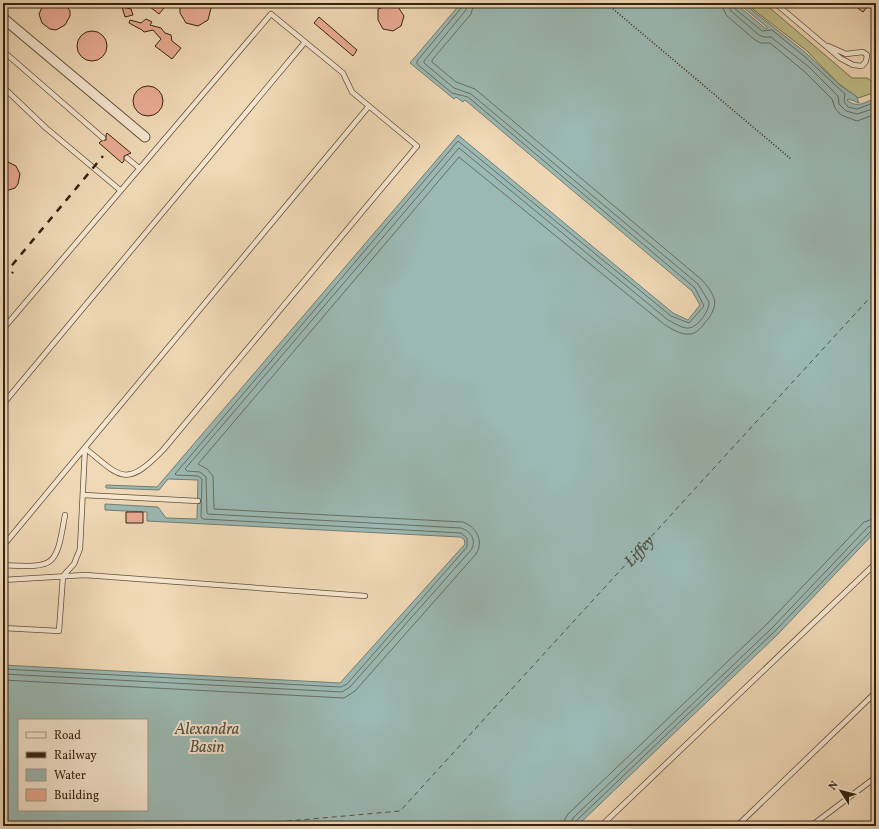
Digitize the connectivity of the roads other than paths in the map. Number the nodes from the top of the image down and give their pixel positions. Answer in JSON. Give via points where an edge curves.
{"nodes":[{"id":1,"x":775,"y":3,"type":"edge"},
{"id":2,"x":3,"y":18,"type":"edge"},
{"id":3,"x":305,"y":42,"type":"junction"},
{"id":4,"x":828,"y":46,"type":"junction"},
{"id":5,"x":3,"y":52,"type":"edge"},
{"id":6,"x":3,"y":87,"type":"edge"},
{"id":7,"x":369,"y":106,"type":"junction"},
{"id":8,"x":145,"y":137,"type":"dead end"},
{"id":9,"x":103,"y":138,"type":"dead end"},
{"id":10,"x":127,"y":158,"type":"dead end"},
{"id":11,"x":139,"y":168,"type":"junction"},
{"id":12,"x":120,"y":190,"type":"junction"},
{"id":13,"x":3,"y":329,"type":"edge"},
{"id":14,"x":3,"y":404,"type":"edge"},
{"id":15,"x":85,"y":448,"type":"junction"},
{"id":16,"x":83,"y":495,"type":"junction"},
{"id":17,"x":198,"y":501,"type":"dead end"},
{"id":18,"x":65,"y":515,"type":"dead end"},
{"id":19,"x":3,"y":546,"type":"edge"},
{"id":20,"x":876,"y":563,"type":"edge"},
{"id":21,"x":3,"y":565,"type":"edge"},
{"id":22,"x":64,"y":576,"type":"junction"},
{"id":23,"x":3,"y":580,"type":"edge"},
{"id":24,"x":365,"y":596,"type":"dead end"},
{"id":25,"x":3,"y":628,"type":"edge"},
{"id":26,"x":876,"y":692,"type":"edge"},
{"id":27,"x":876,"y":777,"type":"edge"},
{"id":28,"x":601,"y":826,"type":"edge"},
{"id":29,"x":737,"y":826,"type":"edge"},
{"id":30,"x":811,"y":826,"type":"edge"}],
"edges":[{"from":1,"to":4,"type":"lane"},
{"from":2,"to":8,"type":"street"},
{"from":3,"to":7,"type":"lane","via":[[342,73],[352,92]]},
{"from":3,"to":11,"type":"lane","via":[[271,14]]},
{"from":3,"to":14,"type":"lane"},
{"from":4,"to":4,"type":"lane","via":[[846,54],[863,52],[867,56],[866,61],[862,66],[853,65],[840,58]]},
{"from":5,"to":9,"type":"lane"},
{"from":6,"to":12,"type":"lane","via":[[46,128]]},
{"from":7,"to":15,"type":"lane"},
{"from":7,"to":15,"type":"lane","via":[[417,146],[163,450],[146,467],[126,476],[115,473]]},
{"from":10,"to":11,"type":"lane"},
{"from":11,"to":12,"type":"lane"},
{"from":12,"to":13,"type":"lane"},
{"from":15,"to":16,"type":"lane"},
{"from":15,"to":19,"type":"lane"},
{"from":16,"to":17,"type":"lane"},
{"from":16,"to":22,"type":"lane","via":[[80,549],[74,564]]},
{"from":18,"to":21,"type":"lane","via":[[58,548],[47,564],[35,567]]},
{"from":20,"to":28,"type":"lane"},
{"from":22,"to":23,"type":"lane"},
{"from":22,"to":24,"type":"lane","via":[[85,575]]},
{"from":22,"to":25,"type":"lane","via":[[59,631]]},
{"from":26,"to":29,"type":"lane"},
{"from":27,"to":30,"type":"lane"}]}
